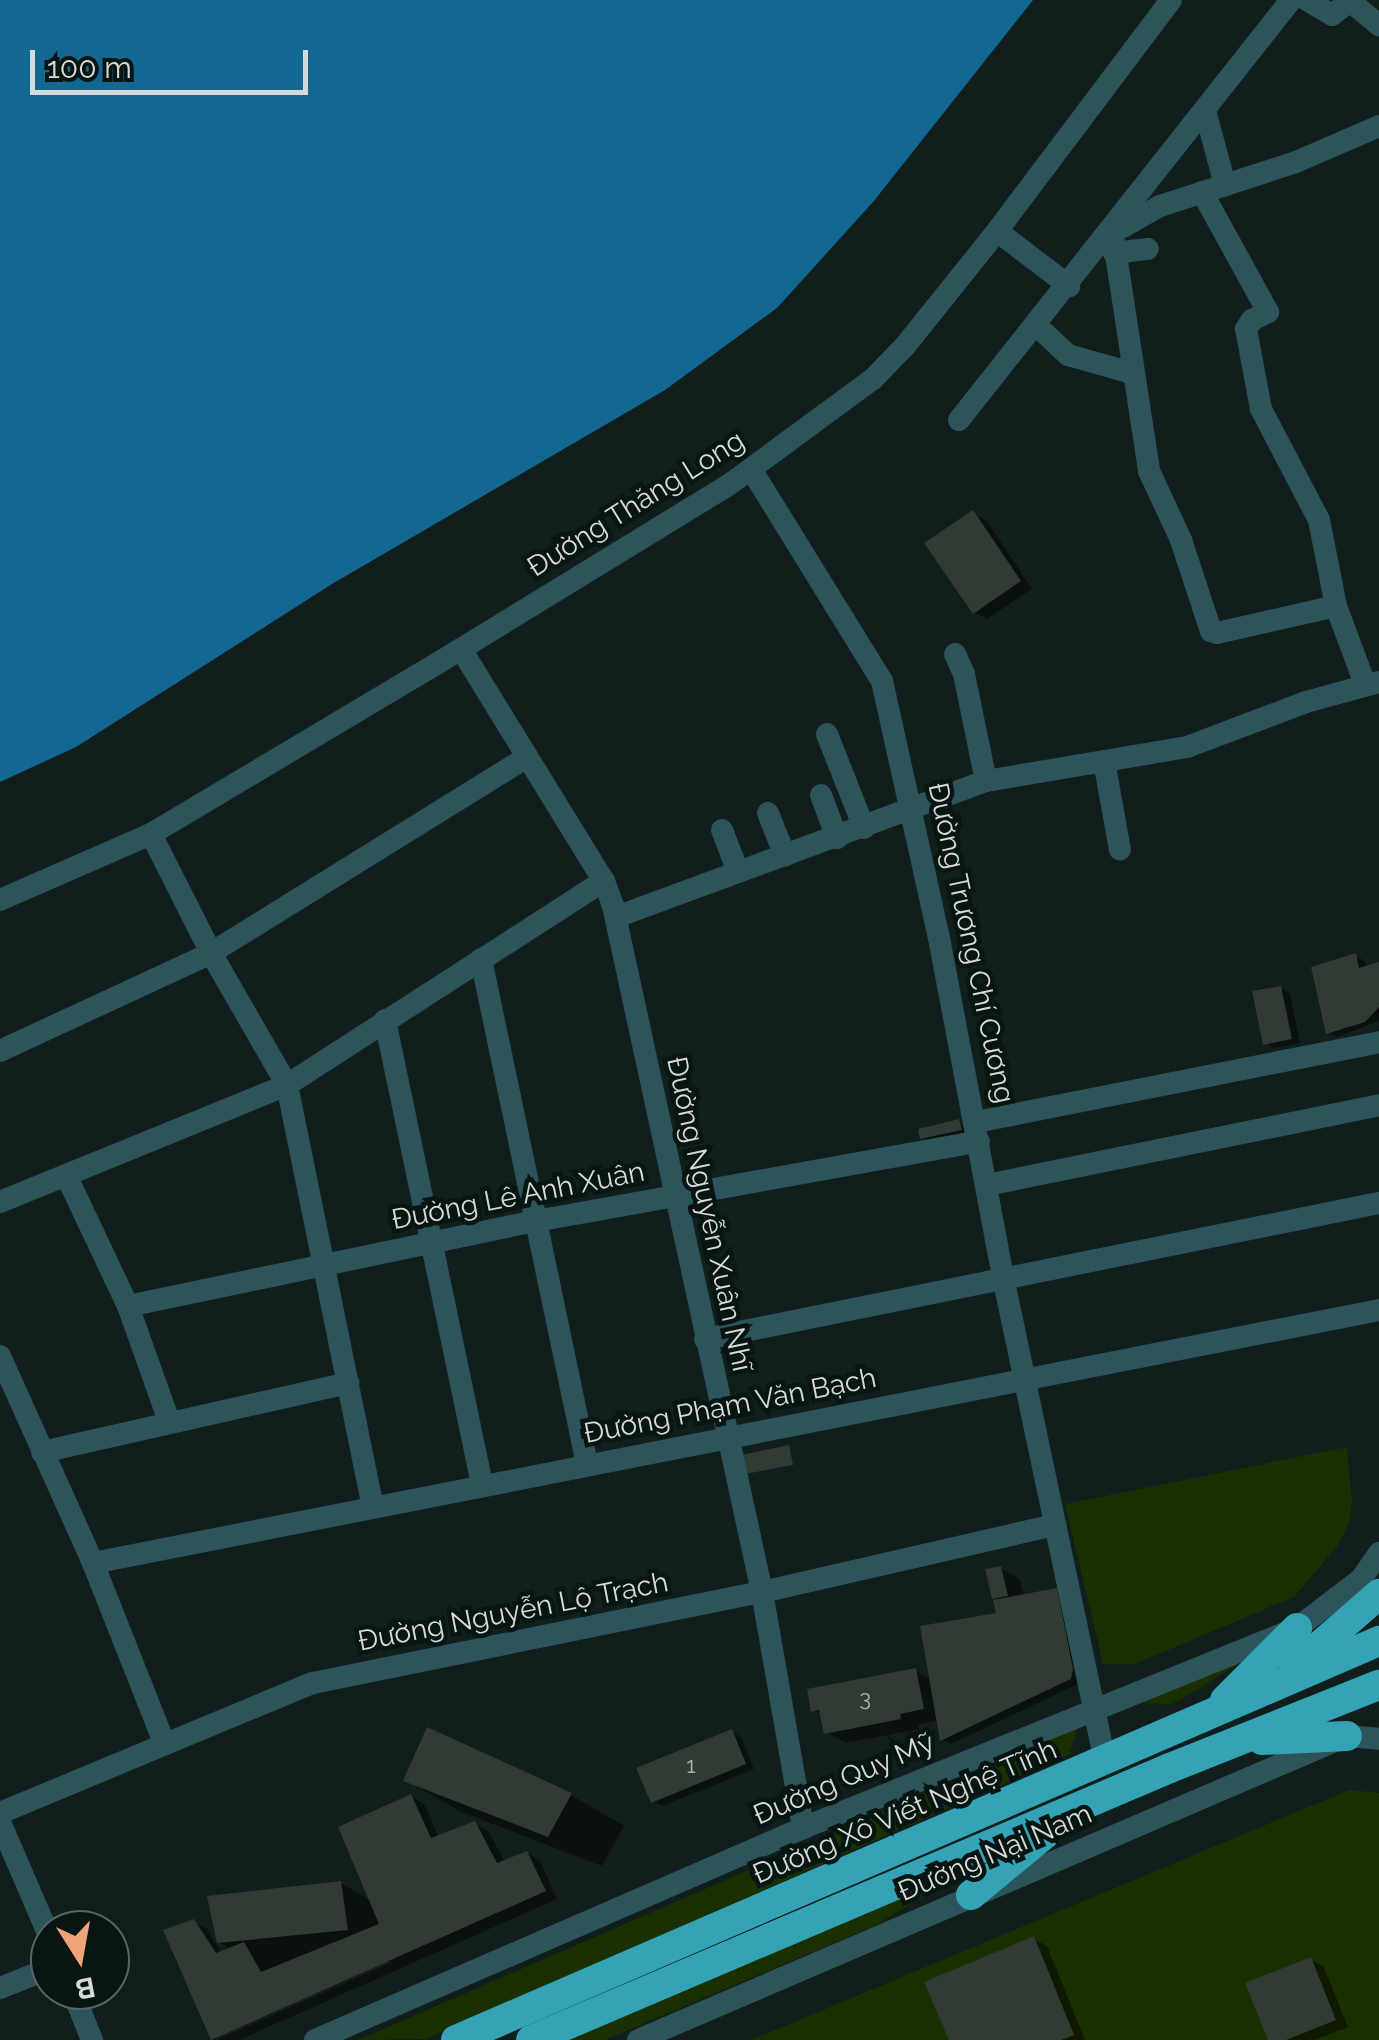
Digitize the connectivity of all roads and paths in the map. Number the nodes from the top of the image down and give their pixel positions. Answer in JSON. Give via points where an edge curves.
{"nodes":[{"id":1,"x":1172,"y":0,"type":"edge"},
{"id":2,"x":1290,"y":0,"type":"edge"},
{"id":3,"x":1307,"y":0,"type":"edge"},
{"id":4,"x":1351,"y":0,"type":"edge"},
{"id":5,"x":1379,"y":25,"type":"edge"},
{"id":6,"x":1205,"y":110,"type":"junction"},
{"id":7,"x":1379,"y":126,"type":"edge"},
{"id":8,"x":1226,"y":184,"type":"junction"},
{"id":9,"x":1202,"y":192,"type":"junction"},
{"id":10,"x":997,"y":232,"type":"junction"},
{"id":11,"x":1110,"y":243,"type":"junction"},
{"id":12,"x":1148,"y":249,"type":"dead end"},
{"id":13,"x":1069,"y":286,"type":"junction"},
{"id":14,"x":1037,"y":326,"type":"junction"},
{"id":15,"x":1132,"y":373,"type":"junction"},
{"id":16,"x":959,"y":420,"type":"dead end"},
{"id":17,"x":751,"y":469,"type":"junction"},
{"id":18,"x":1336,"y":606,"type":"junction"},
{"id":19,"x":461,"y":649,"type":"junction"},
{"id":20,"x":955,"y":654,"type":"dead end"},
{"id":21,"x":1372,"y":683,"type":"edge"},
{"id":22,"x":827,"y":734,"type":"dead end"},
{"id":23,"x":527,"y":757,"type":"junction"},
{"id":24,"x":1104,"y":762,"type":"junction"},
{"id":25,"x":986,"y":781,"type":"junction"},
{"id":26,"x":821,"y":795,"type":"dead end"},
{"id":27,"x":912,"y":810,"type":"junction"},
{"id":28,"x":768,"y":813,"type":"dead end"},
{"id":29,"x":864,"y":828,"type":"junction"},
{"id":30,"x":722,"y":830,"type":"dead end"},
{"id":31,"x":151,"y":834,"type":"junction"},
{"id":32,"x":837,"y":838,"type":"junction"},
{"id":33,"x":1120,"y":850,"type":"dead end"},
{"id":34,"x":785,"y":856,"type":"junction"},
{"id":35,"x":738,"y":872,"type":"junction"},
{"id":36,"x":604,"y":881,"type":"junction"},
{"id":37,"x":0,"y":900,"type":"edge"},
{"id":38,"x":616,"y":917,"type":"junction"},
{"id":39,"x":212,"y":954,"type":"junction"},
{"id":40,"x":481,"y":959,"type":"junction"},
{"id":41,"x":385,"y":1020,"type":"junction"},
{"id":42,"x":1379,"y":1042,"type":"edge"},
{"id":43,"x":0,"y":1050,"type":"edge"},
{"id":44,"x":287,"y":1085,"type":"junction"},
{"id":45,"x":1379,"y":1105,"type":"edge"},
{"id":46,"x":978,"y":1132,"type":"junction"},
{"id":47,"x":66,"y":1175,"type":"junction"},
{"id":48,"x":988,"y":1185,"type":"junction"},
{"id":49,"x":676,"y":1195,"type":"junction"},
{"id":50,"x":0,"y":1202,"type":"edge"},
{"id":51,"x":1379,"y":1204,"type":"edge"},
{"id":52,"x":536,"y":1221,"type":"junction"},
{"id":53,"x":428,"y":1244,"type":"junction"},
{"id":54,"x":326,"y":1265,"type":"junction"},
{"id":55,"x":1003,"y":1277,"type":"junction"},
{"id":56,"x":128,"y":1306,"type":"junction"},
{"id":57,"x":1379,"y":1310,"type":"edge"},
{"id":58,"x":706,"y":1339,"type":"junction"},
{"id":59,"x":0,"y":1356,"type":"edge"},
{"id":60,"x":1024,"y":1380,"type":"junction"},
{"id":61,"x":348,"y":1384,"type":"junction"},
{"id":62,"x":170,"y":1421,"type":"junction"},
{"id":63,"x":726,"y":1438,"type":"junction"},
{"id":64,"x":42,"y":1452,"type":"junction"},
{"id":65,"x":587,"y":1464,"type":"junction"},
{"id":66,"x":482,"y":1484,"type":"junction"},
{"id":67,"x":373,"y":1507,"type":"junction"},
{"id":68,"x":1055,"y":1526,"type":"junction"},
{"id":69,"x":1379,"y":1553,"type":"edge"},
{"id":70,"x":92,"y":1563,"type":"junction"},
{"id":71,"x":762,"y":1592,"type":"junction"},
{"id":72,"x":1379,"y":1594,"type":"edge"},
{"id":73,"x":1297,"y":1628,"type":"junction"},
{"id":74,"x":1379,"y":1641,"type":"edge"},
{"id":75,"x":1379,"y":1684,"type":"edge"},
{"id":76,"x":1270,"y":1688,"type":"junction"},
{"id":77,"x":1093,"y":1709,"type":"junction"},
{"id":78,"x":1216,"y":1710,"type":"junction"},
{"id":79,"x":1347,"y":1736,"type":"junction"},
{"id":80,"x":1379,"y":1739,"type":"edge"},
{"id":81,"x":1239,"y":1741,"type":"junction"},
{"id":82,"x":164,"y":1742,"type":"junction"},
{"id":83,"x":1105,"y":1761,"type":"junction"},
{"id":84,"x":1073,"y":1811,"type":"junction"},
{"id":85,"x":0,"y":1814,"type":"edge"},
{"id":86,"x":0,"y":1822,"type":"edge"},
{"id":87,"x":802,"y":1828,"type":"junction"},
{"id":88,"x":971,"y":1895,"type":"junction"},
{"id":89,"x":38,"y":1910,"type":"edge"},
{"id":90,"x":30,"y":1976,"type":"edge"},
{"id":91,"x":0,"y":1988,"type":"edge"},
{"id":92,"x":80,"y":2010,"type":"edge"},
{"id":93,"x":92,"y":2040,"type":"edge"},
{"id":94,"x":316,"y":2040,"type":"edge"},
{"id":95,"x":456,"y":2040,"type":"edge"},
{"id":96,"x":531,"y":2040,"type":"edge"},
{"id":97,"x":638,"y":2040,"type":"edge"}],
"edges":[{"from":1,"to":10,"type":"street","name":"Đường Thăng Long"},
{"from":2,"to":6,"type":"street"},
{"from":3,"to":4,"type":"street","via":[[1332,14]]},
{"from":4,"to":5,"type":"street"},
{"from":6,"to":8,"type":"street"},
{"from":6,"to":11,"type":"street"},
{"from":7,"to":8,"type":"street"},
{"from":8,"to":9,"type":"street"},
{"from":9,"to":11,"type":"street","via":[[1142,213]]},
{"from":9,"to":18,"type":"street","via":[[1268,312],[1246,329],[1261,409],[1319,520]]},
{"from":10,"to":13,"type":"street"},
{"from":10,"to":17,"type":"street","name":"Đường Thăng Long","via":[[886,368]]},
{"from":11,"to":12,"type":"street"},
{"from":11,"to":13,"type":"street"},
{"from":11,"to":15,"type":"street"},
{"from":13,"to":14,"type":"street"},
{"from":14,"to":15,"type":"street","via":[[1068,355]]},
{"from":14,"to":16,"type":"street"},
{"from":15,"to":18,"type":"street","via":[[1149,472],[1212,630]]},
{"from":17,"to":19,"type":"street","name":"Đường Thăng Long"},
{"from":17,"to":27,"type":"street","name":"Đường Trương Chí Cương","via":[[882,681]]},
{"from":18,"to":21,"type":"street"},
{"from":19,"to":23,"type":"street","name":"Đường Nguyễn Xuân Nhĩ"},
{"from":19,"to":31,"type":"street","name":"Đường Thăng Long"},
{"from":20,"to":25,"type":"street"},
{"from":21,"to":24,"type":"street","via":[[1188,747]]},
{"from":22,"to":29,"type":"street"},
{"from":23,"to":36,"type":"street","name":"Đường Nguyễn Xuân Nhĩ"},
{"from":23,"to":39,"type":"street"},
{"from":24,"to":25,"type":"street"},
{"from":24,"to":33,"type":"street"},
{"from":25,"to":27,"type":"street"},
{"from":26,"to":32,"type":"street"},
{"from":27,"to":29,"type":"street"},
{"from":27,"to":46,"type":"street","name":"Đường Trương Chí Cương"},
{"from":28,"to":34,"type":"street"},
{"from":29,"to":32,"type":"street"},
{"from":30,"to":35,"type":"street"},
{"from":31,"to":37,"type":"street","name":"Đường Thăng Long"},
{"from":31,"to":39,"type":"street"},
{"from":32,"to":34,"type":"street"},
{"from":34,"to":35,"type":"street"},
{"from":35,"to":38,"type":"street"},
{"from":36,"to":38,"type":"street","name":"Đường Nguyễn Xuân Nhĩ"},
{"from":36,"to":40,"type":"street"},
{"from":38,"to":49,"type":"street","name":"Đường Nguyễn Xuân Nhĩ"},
{"from":39,"to":43,"type":"street"},
{"from":39,"to":44,"type":"street"},
{"from":40,"to":41,"type":"street"},
{"from":40,"to":52,"type":"street"},
{"from":41,"to":44,"type":"street"},
{"from":41,"to":53,"type":"street"},
{"from":42,"to":46,"type":"street","name":"Đường Trương Chí Cương"},
{"from":44,"to":47,"type":"street"},
{"from":44,"to":54,"type":"street"},
{"from":45,"to":48,"type":"street"},
{"from":46,"to":48,"type":"street"},
{"from":46,"to":49,"type":"street","name":"Đường Lê Anh Xuân"},
{"from":47,"to":50,"type":"street"},
{"from":47,"to":56,"type":"street"},
{"from":48,"to":55,"type":"street"},
{"from":49,"to":52,"type":"street","name":"Đường Lê Anh Xuân"},
{"from":49,"to":58,"type":"street","name":"Đường Nguyễn Xuân Nhĩ"},
{"from":51,"to":55,"type":"street"},
{"from":52,"to":53,"type":"street","name":"Đường Lê Anh Xuân"},
{"from":52,"to":65,"type":"street"},
{"from":53,"to":54,"type":"street","name":"Đường Lê Anh Xuân"},
{"from":53,"to":66,"type":"street"},
{"from":54,"to":56,"type":"street","name":"Đường Lê Anh Xuân"},
{"from":54,"to":61,"type":"street"},
{"from":55,"to":58,"type":"street"},
{"from":55,"to":60,"type":"street"},
{"from":56,"to":62,"type":"street"},
{"from":57,"to":60,"type":"street","name":"Đường Phạm Văn Bạch"},
{"from":58,"to":63,"type":"street","name":"Đường Nguyễn Xuân Nhĩ"},
{"from":59,"to":64,"type":"street"},
{"from":60,"to":63,"type":"street","name":"Đường Phạm Văn Bạch"},
{"from":60,"to":68,"type":"street"},
{"from":61,"to":62,"type":"street"},
{"from":61,"to":67,"type":"street"},
{"from":62,"to":64,"type":"street"},
{"from":63,"to":65,"type":"street","name":"Đường Phạm Văn Bạch"},
{"from":63,"to":71,"type":"street","name":"Đường Nguyễn Xuân Nhĩ"},
{"from":64,"to":70,"type":"street"},
{"from":65,"to":66,"type":"street","name":"Đường Phạm Văn Bạch"},
{"from":66,"to":67,"type":"street","name":"Đường Phạm Văn Bạch"},
{"from":67,"to":70,"type":"street","name":"Đường Phạm Văn Bạch"},
{"from":68,"to":71,"type":"street","name":"Đường Nguyễn Lộ Trạch"},
{"from":68,"to":77,"type":"street"},
{"from":69,"to":73,"type":"street","name":"Đường Quy Mỹ","via":[[1361,1579]]},
{"from":70,"to":82,"type":"street"},
{"from":71,"to":82,"type":"street","name":"Đường Nguyễn Lộ Trạch","via":[[314,1683]]},
{"from":71,"to":87,"type":"street","name":"Đường Nguyễn Xuân Nhĩ"},
{"from":72,"to":76,"type":"highway"},
{"from":73,"to":77,"type":"street","name":"Đường Quy Mỹ"},
{"from":73,"to":78,"type":"highway"},
{"from":74,"to":76,"type":"highway","name":"Đường Xô Viết Nghệ Tĩnh"},
{"from":75,"to":81,"type":"highway"},
{"from":76,"to":78,"type":"highway","name":"Đường Xô Viết Nghệ Tĩnh"},
{"from":77,"to":83,"type":"street"},
{"from":77,"to":87,"type":"street","name":"Đường Quy Mỹ"},
{"from":78,"to":83,"type":"highway","name":"Đường Xô Viết Nghệ Tĩnh"},
{"from":79,"to":80,"type":"street","name":"Đường Nại Nam"},
{"from":79,"to":81,"type":"highway"},
{"from":79,"to":88,"type":"street","name":"Đường Nại Nam"},
{"from":81,"to":84,"type":"highway"},
{"from":82,"to":85,"type":"street","name":"Đường Nguyễn Lộ Trạch"},
{"from":83,"to":95,"type":"highway","name":"Đường Xô Viết Nghệ Tĩnh"},
{"from":84,"to":88,"type":"highway"},
{"from":84,"to":96,"type":"highway"},
{"from":86,"to":89,"type":"street"},
{"from":87,"to":94,"type":"street","name":"Đường Quy Mỹ"},
{"from":88,"to":97,"type":"street","name":"Đường Nại Nam"},
{"from":90,"to":91,"type":"street"},
{"from":92,"to":93,"type":"street"}]}
